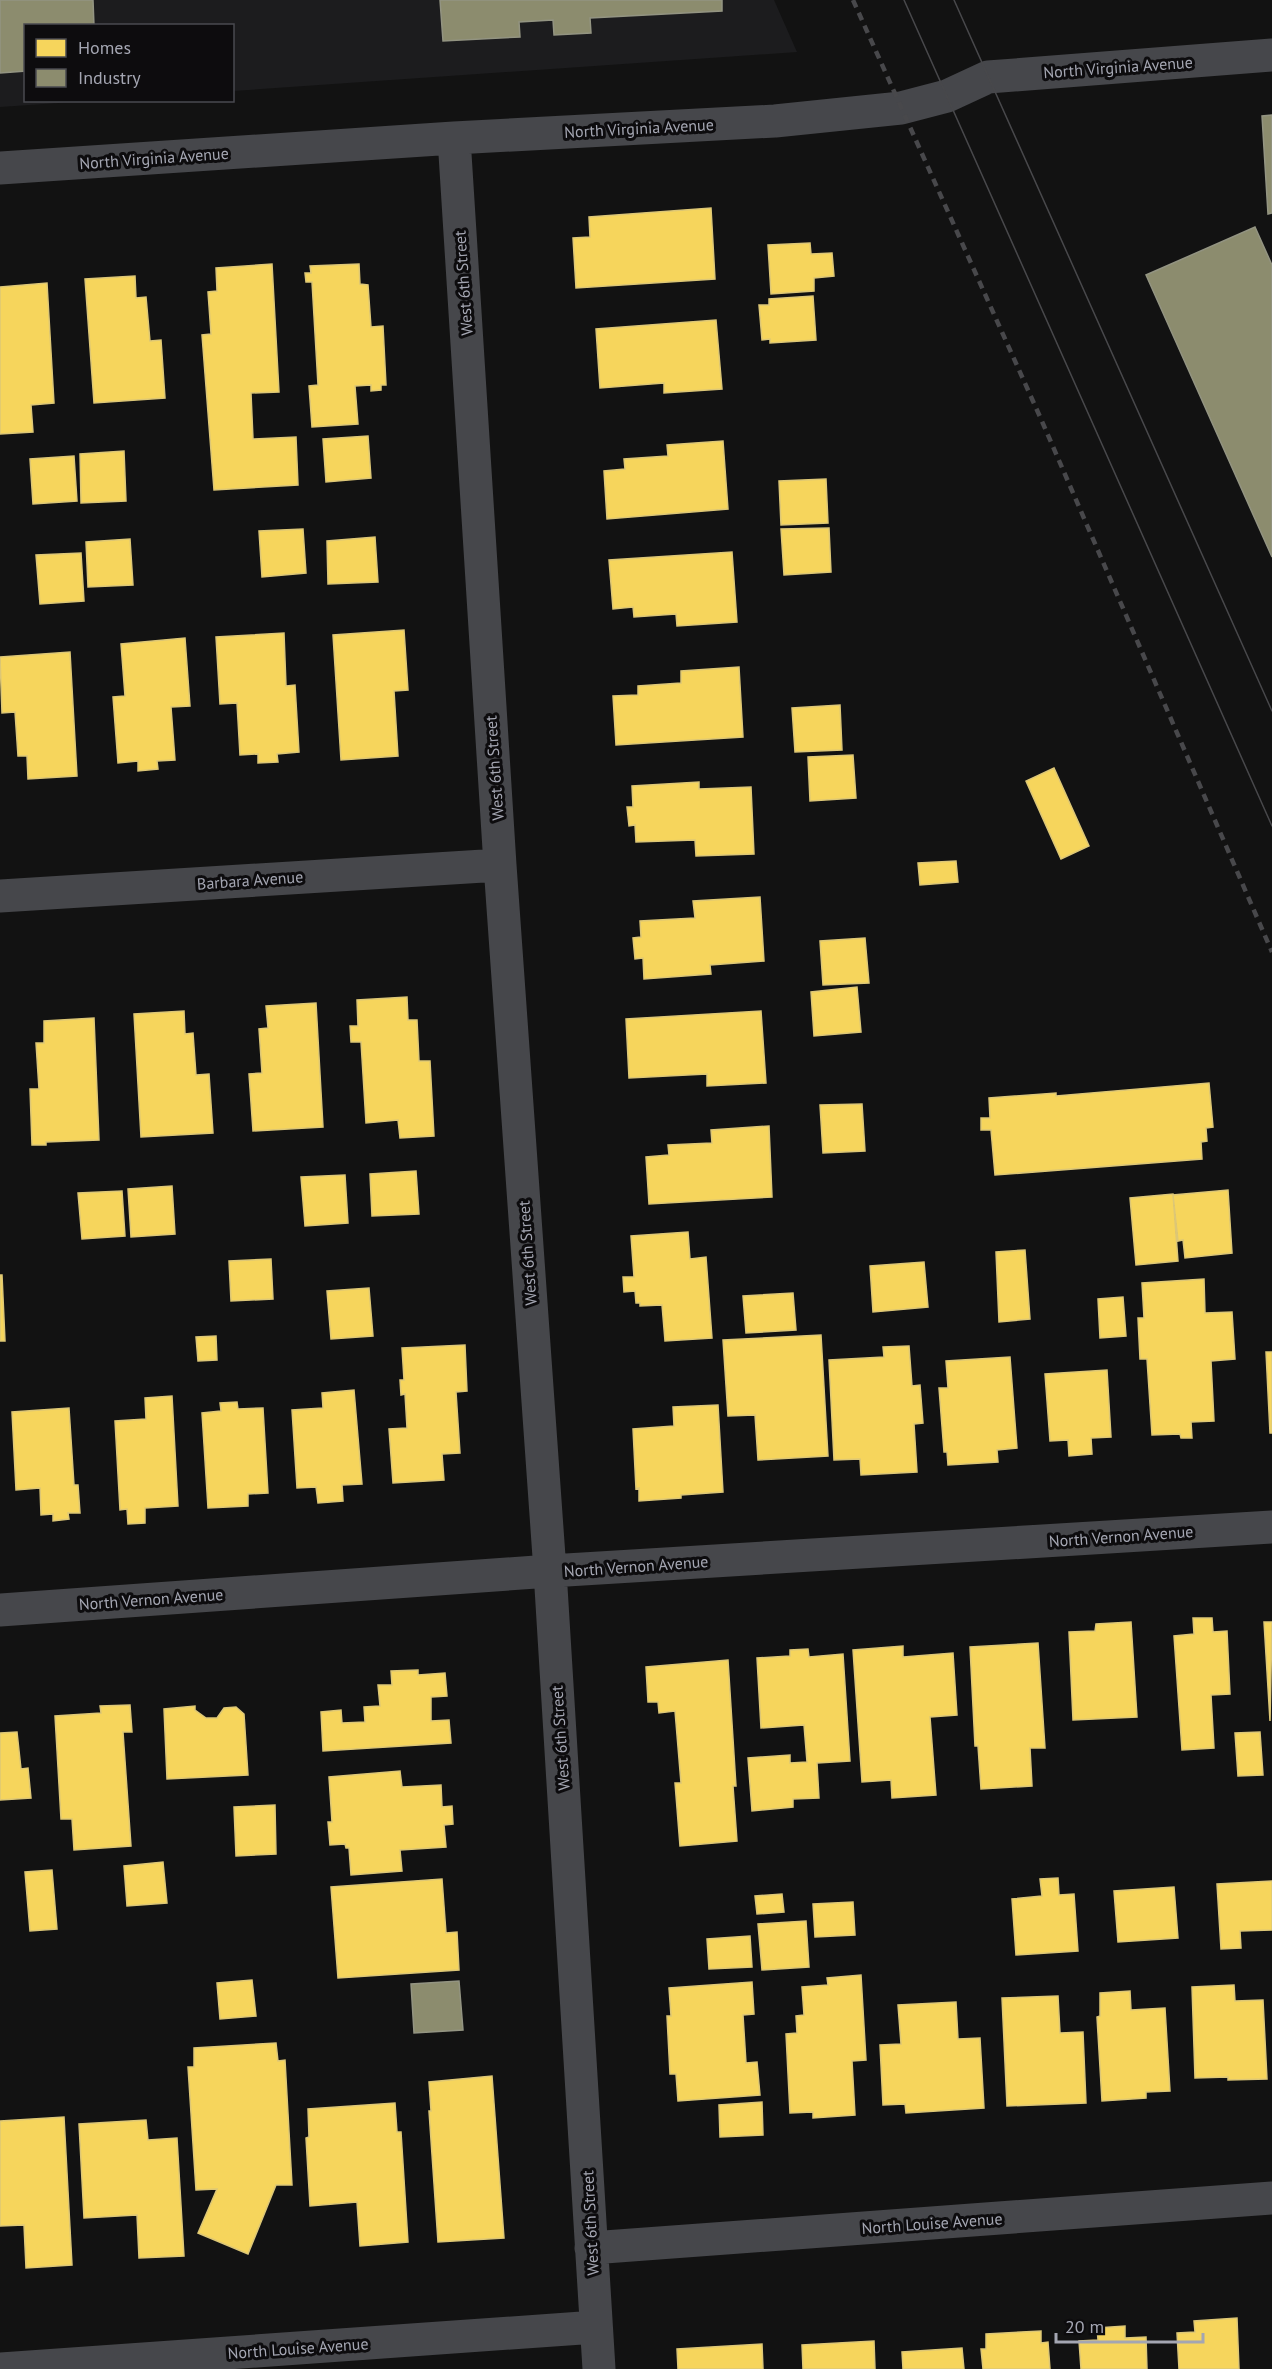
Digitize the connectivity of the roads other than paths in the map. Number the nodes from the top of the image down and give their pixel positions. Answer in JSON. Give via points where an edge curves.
{"nodes":[{"id":1,"x":1272,"y":55,"type":"edge"},
{"id":2,"x":454,"y":138,"type":"junction"},
{"id":3,"x":0,"y":168,"type":"edge"},
{"id":4,"x":500,"y":865,"type":"junction"},
{"id":5,"x":0,"y":896,"type":"edge"},
{"id":6,"x":1272,"y":1527,"type":"edge"},
{"id":7,"x":550,"y":1571,"type":"junction"},
{"id":8,"x":0,"y":1610,"type":"edge"},
{"id":9,"x":1272,"y":2199,"type":"edge"},
{"id":10,"x":591,"y":2248,"type":"junction"},
{"id":11,"x":596,"y":2327,"type":"junction"},
{"id":12,"x":0,"y":2369,"type":"edge"},
{"id":13,"x":599,"y":2369,"type":"edge"}],
"edges":[{"from":1,"to":2,"type":"street","name":"North Virginia Avenue","via":[[988,77],[947,96],[901,108],[775,121]]},
{"from":2,"to":3,"type":"street","name":"North Virginia Avenue"},
{"from":2,"to":4,"type":"street","name":"West 6th Street"},
{"from":4,"to":5,"type":"street","name":"Barbara Avenue"},
{"from":4,"to":7,"type":"street","name":"West 6th Street"},
{"from":6,"to":7,"type":"street","name":"North Vernon Avenue"},
{"from":7,"to":8,"type":"street","name":"North Vernon Avenue"},
{"from":7,"to":10,"type":"street","name":"West 6th Street"},
{"from":9,"to":10,"type":"street","name":"North Louise Avenue"},
{"from":10,"to":11,"type":"street","name":"West 6th Street"},
{"from":11,"to":12,"type":"street","name":"North Louise Avenue"},
{"from":11,"to":13,"type":"street","name":"West 6th Street"}]}
